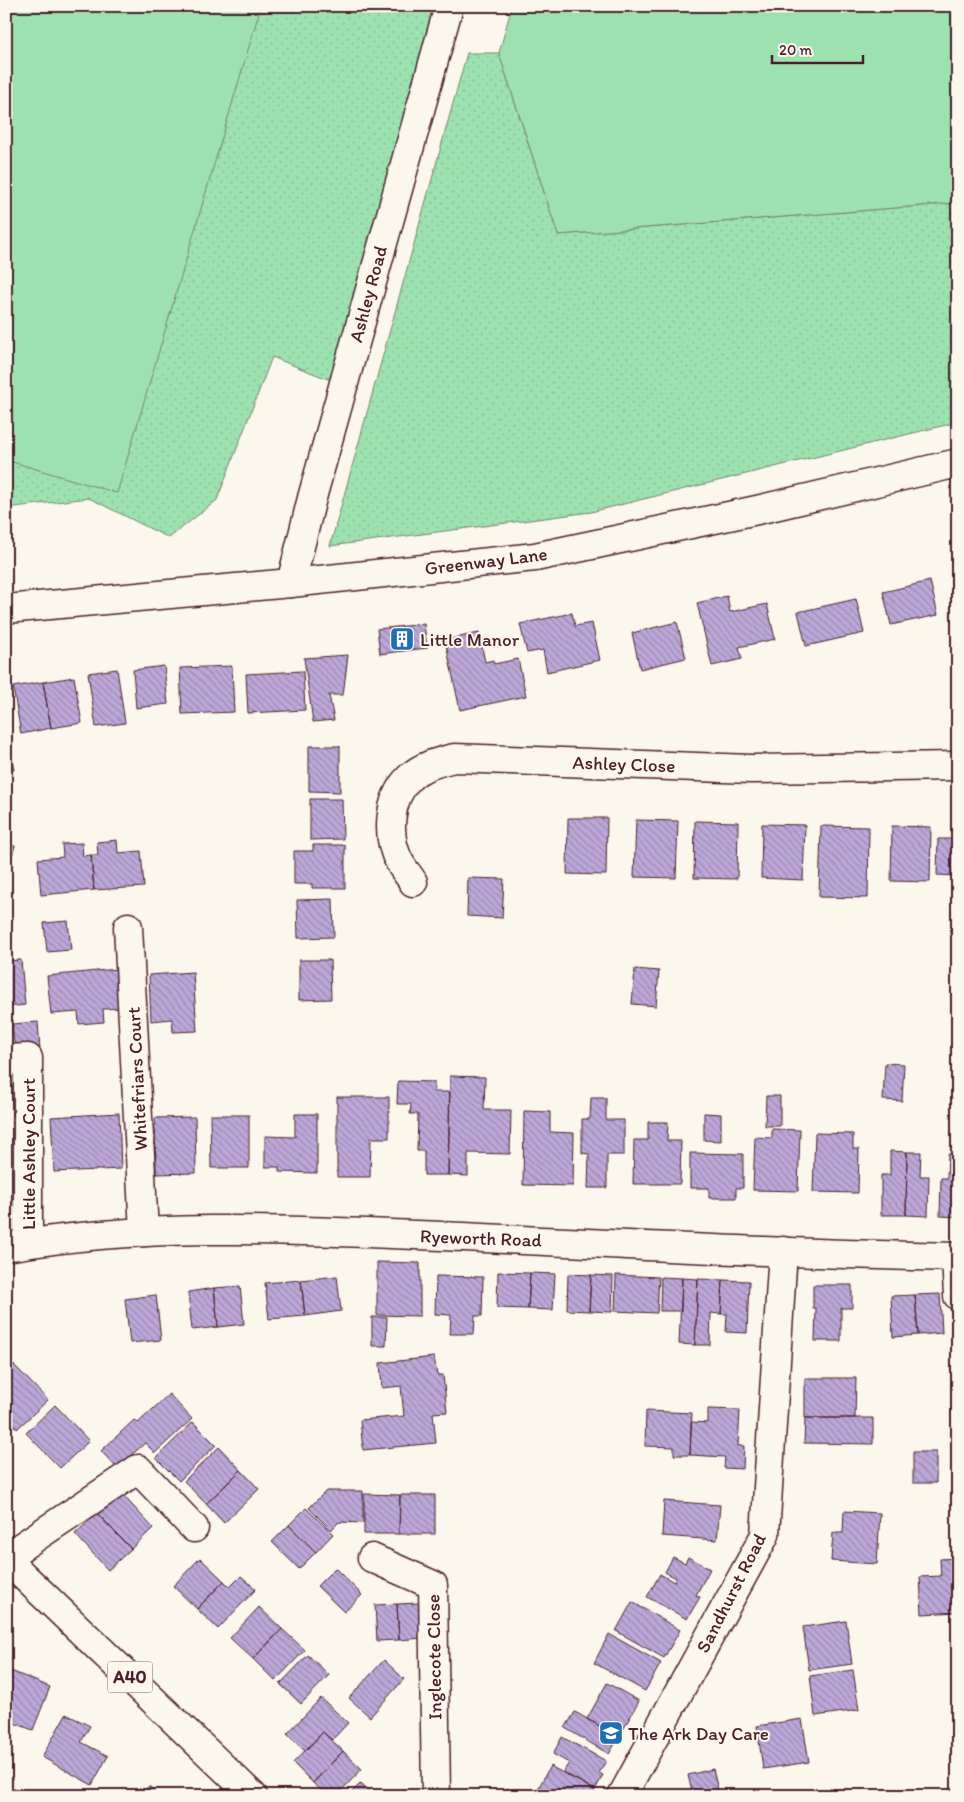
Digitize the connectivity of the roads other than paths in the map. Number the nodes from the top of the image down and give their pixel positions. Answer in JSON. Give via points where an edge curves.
{"nodes":[{"id":1,"x":449,"y":6,"type":"edge"},
{"id":2,"x":958,"y":463,"type":"edge"},
{"id":3,"x":291,"y":583,"type":"junction"},
{"id":4,"x":6,"y":609,"type":"edge"},
{"id":5,"x":958,"y":766,"type":"edge"},
{"id":6,"x":413,"y":882,"type":"dead end"},
{"id":7,"x":128,"y":927,"type":"dead end"},
{"id":8,"x":6,"y":1060,"type":"edge"},
{"id":9,"x":144,"y":1232,"type":"junction"},
{"id":10,"x":17,"y":1245,"type":"edge"},
{"id":11,"x":783,"y":1251,"type":"junction"},
{"id":12,"x":957,"y":1257,"type":"edge"},
{"id":13,"x":958,"y":1296,"type":"edge"},
{"id":14,"x":194,"y":1528,"type":"dead end"},
{"id":15,"x":6,"y":1558,"type":"edge"},
{"id":16,"x":372,"y":1558,"type":"dead end"},
{"id":17,"x":253,"y":1796,"type":"edge"},
{"id":18,"x":436,"y":1796,"type":"edge"},
{"id":19,"x":622,"y":1796,"type":"edge"}],
"edges":[{"from":1,"to":3,"type":"main road","name":"Ashley Road"},
{"from":2,"to":3,"type":"main road","name":"Greenway Lane","via":[[535,557]]},
{"from":3,"to":4,"type":"main road","name":"Greenway Lane"},
{"from":5,"to":6,"type":"main road","name":"Ashley Close","via":[[751,769],[454,758],[438,762],[408,778],[394,804],[391,818],[394,848]]},
{"from":7,"to":9,"type":"main road","name":"Whitefriars Court"},
{"from":8,"to":10,"type":"main road","name":"Little Ashley Court","via":[[28,1058]]},
{"from":9,"to":10,"type":"main road","name":"Ryeworth Road"},
{"from":9,"to":11,"type":"main road","name":"Ryeworth Road","via":[[190,1229],[356,1233]]},
{"from":11,"to":12,"type":"main road","name":"Ryeworth Road"},
{"from":11,"to":19,"type":"main road","name":"Sandhurst Road","via":[[765,1535]]},
{"from":12,"to":13,"type":"main road","name":"Ryeworth Road"},
{"from":14,"to":15,"type":"main road","via":[[138,1469]]},
{"from":15,"to":17,"type":"main road","number":"A40"},
{"from":16,"to":18,"type":"main road","name":"Inglecote Close","via":[[433,1585]]}]}
